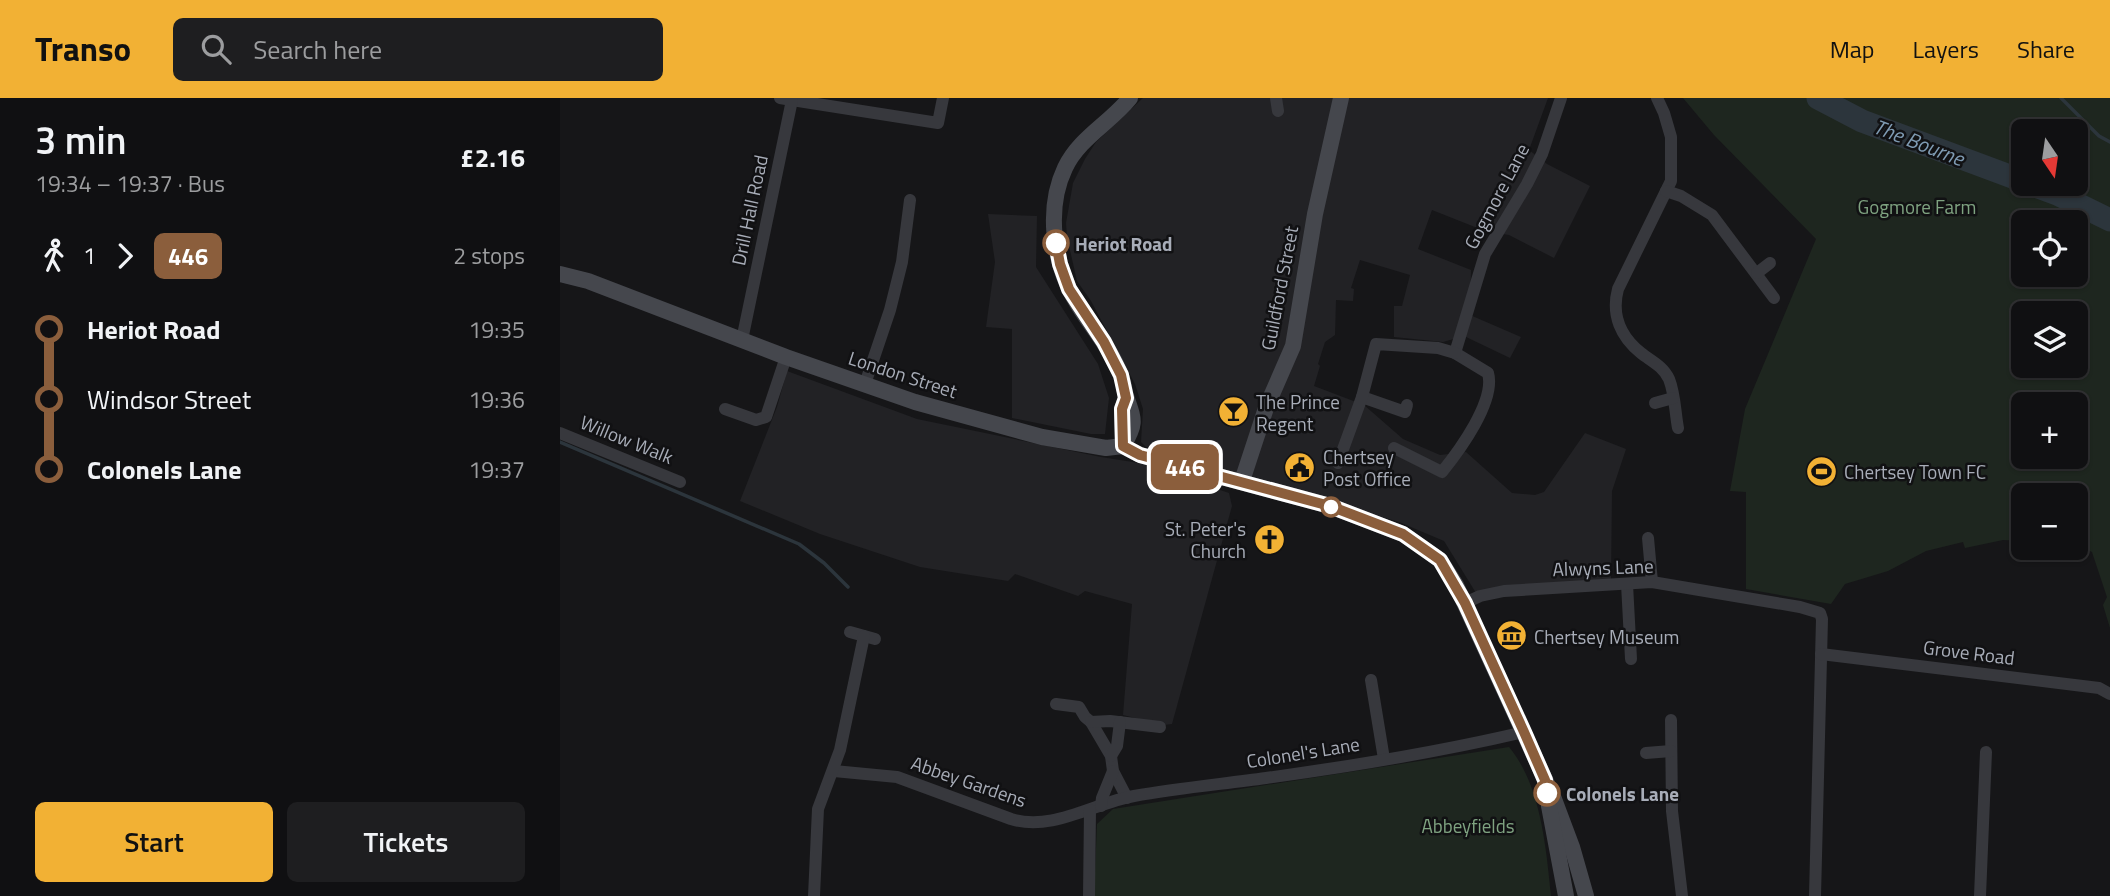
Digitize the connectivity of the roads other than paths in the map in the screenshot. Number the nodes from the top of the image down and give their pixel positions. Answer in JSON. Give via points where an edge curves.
{"nodes":[{"id":1,"x":943,"y":98,"type":"edge"},
{"id":2,"x":1130,"y":98,"type":"edge"},
{"id":3,"x":1341,"y":98,"type":"edge"},
{"id":4,"x":1561,"y":98,"type":"edge"},
{"id":5,"x":1657,"y":98,"type":"edge"},
{"id":6,"x":786,"y":99,"type":"edge"},
{"id":7,"x":855,"y":103,"type":"edge"},
{"id":8,"x":1666,"y":191,"type":"junction"},
{"id":9,"x":910,"y":200,"type":"dead end"},
{"id":10,"x":1770,"y":263,"type":"dead end"},
{"id":11,"x":1757,"y":273,"type":"junction"},
{"id":12,"x":560,"y":274,"type":"edge"},
{"id":13,"x":1774,"y":298,"type":"dead end"},
{"id":14,"x":742,"y":340,"type":"junction"},
{"id":15,"x":1455,"y":353,"type":"junction"},
{"id":16,"x":786,"y":357,"type":"junction"},
{"id":17,"x":865,"y":384,"type":"junction"},
{"id":18,"x":1362,"y":397,"type":"junction"},
{"id":19,"x":1673,"y":398,"type":"junction"},
{"id":20,"x":1655,"y":403,"type":"dead end"},
{"id":21,"x":1407,"y":405,"type":"dead end"},
{"id":22,"x":725,"y":409,"type":"dead end"},
{"id":23,"x":1678,"y":428,"type":"dead end"},
{"id":24,"x":560,"y":432,"type":"edge"},
{"id":25,"x":1123,"y":446,"type":"junction"},
{"id":26,"x":1394,"y":448,"type":"dead end"},
{"id":27,"x":1338,"y":463,"type":"dead end"},
{"id":28,"x":1242,"y":481,"type":"junction"},
{"id":29,"x":680,"y":482,"type":"dead end"},
{"id":30,"x":1648,"y":538,"type":"dead end"},
{"id":31,"x":1652,"y":582,"type":"junction"},
{"id":32,"x":1627,"y":584,"type":"junction"},
{"id":33,"x":1465,"y":603,"type":"junction"},
{"id":34,"x":850,"y":632,"type":"dead end"},
{"id":35,"x":1821,"y":654,"type":"junction"},
{"id":36,"x":1631,"y":659,"type":"dead end"},
{"id":37,"x":1371,"y":680,"type":"dead end"},
{"id":38,"x":2110,"y":694,"type":"edge"},
{"id":39,"x":1056,"y":704,"type":"dead end"},
{"id":40,"x":1671,"y":720,"type":"dead end"},
{"id":41,"x":1091,"y":722,"type":"junction"},
{"id":42,"x":1120,"y":722,"type":"junction"},
{"id":43,"x":1160,"y":727,"type":"dead end"},
{"id":44,"x":1524,"y":732,"type":"junction"},
{"id":45,"x":1671,"y":751,"type":"junction"},
{"id":46,"x":1986,"y":752,"type":"dead end"},
{"id":47,"x":1646,"y":753,"type":"dead end"},
{"id":48,"x":1111,"y":756,"type":"junction"},
{"id":49,"x":1384,"y":759,"type":"junction"},
{"id":50,"x":834,"y":771,"type":"junction"},
{"id":51,"x":1113,"y":771,"type":"junction"},
{"id":52,"x":1545,"y":780,"type":"junction"},
{"id":53,"x":1127,"y":798,"type":"junction"},
{"id":54,"x":1095,"y":808,"type":"junction"},
{"id":55,"x":1565,"y":895,"type":"edge"},
{"id":56,"x":814,"y":896,"type":"edge"},
{"id":57,"x":1088,"y":896,"type":"edge"},
{"id":58,"x":1586,"y":896,"type":"edge"},
{"id":59,"x":1682,"y":896,"type":"edge"},
{"id":60,"x":1815,"y":896,"type":"edge"},
{"id":61,"x":1980,"y":896,"type":"edge"}],
"edges":[{"from":1,"to":7,"type":"street","via":[[938,123]]},
{"from":2,"to":25,"type":"main road","via":[[1066,165],[1059,181],[1055,223],[1064,278],[1121,375],[1126,398]]},
{"from":3,"to":28,"type":"main road","name":"Guildford Street","via":[[1293,346]]},
{"from":4,"to":15,"type":"street","name":"Gogmore Lane","via":[[1542,154],[1485,254]]},
{"from":5,"to":8,"type":"street","via":[[1671,137],[1671,181]]},
{"from":6,"to":7,"type":"street"},
{"from":6,"to":14,"type":"street","name":"Drill Hall Road"},
{"from":8,"to":11,"type":"street","via":[[1712,215]]},
{"from":8,"to":19,"type":"street","via":[[1614,303],[1627,340],[1661,366]]},
{"from":9,"to":17,"type":"street","via":[[902,262]]},
{"from":10,"to":11,"type":"street"},
{"from":11,"to":13,"type":"street"},
{"from":12,"to":14,"type":"main road","name":"London Street"},
{"from":14,"to":16,"type":"main road","name":"London Street"},
{"from":15,"to":18,"type":"street","via":[[1376,344]]},
{"from":15,"to":26,"type":"street","via":[[1488,373],[1489,393],[1469,435],[1442,472]]},
{"from":16,"to":17,"type":"main road","name":"London Street"},
{"from":16,"to":22,"type":"street","via":[[766,417],[756,420]]},
{"from":17,"to":25,"type":"main road","name":"London Street","via":[[1042,437],[1106,448]]},
{"from":18,"to":21,"type":"street","via":[[1405,412]]},
{"from":18,"to":27,"type":"street"},
{"from":19,"to":20,"type":"street"},
{"from":19,"to":23,"type":"street"},
{"from":24,"to":29,"type":"street","name":"Willow Walk"},
{"from":25,"to":28,"type":"main road","name":"London Street","via":[[1140,455]]},
{"from":28,"to":33,"type":"main road","name":"London Street","via":[[1330,506],[1403,534],[1440,560]]},
{"from":30,"to":31,"type":"street"},
{"from":31,"to":32,"type":"street","name":"Alwyns Lane"},
{"from":31,"to":35,"type":"street","name":"Alwyns Lane","via":[[1820,613]]},
{"from":32,"to":33,"type":"street","name":"Alwyns Lane","via":[[1504,592]]},
{"from":32,"to":36,"type":"street"},
{"from":33,"to":44,"type":"main road","name":"London Street"},
{"from":34,"to":50,"type":"street","via":[[869,637]]},
{"from":35,"to":38,"type":"street","name":"Grove Road","via":[[2099,688]]},
{"from":35,"to":60,"type":"street"},
{"from":37,"to":49,"type":"street"},
{"from":39,"to":41,"type":"street","via":[[1079,708]]},
{"from":40,"to":45,"type":"street"},
{"from":41,"to":42,"type":"street"},
{"from":41,"to":48,"type":"street"},
{"from":42,"to":43,"type":"street"},
{"from":42,"to":48,"type":"street"},
{"from":44,"to":49,"type":"street","name":"Colonel's Lane"},
{"from":44,"to":52,"type":"main road","name":"London Street"},
{"from":45,"to":47,"type":"street"},
{"from":45,"to":59,"type":"street","via":[[1672,811]]},
{"from":46,"to":61,"type":"street"},
{"from":48,"to":51,"type":"street"},
{"from":49,"to":53,"type":"street","name":"Colonel's Lane"},
{"from":50,"to":54,"type":"street","name":"Abbey Gardens","via":[[897,777],[1020,822],[1046,821]]},
{"from":50,"to":56,"type":"street","via":[[818,809]]},
{"from":51,"to":53,"type":"street"},
{"from":51,"to":54,"type":"street"},
{"from":52,"to":55,"type":"main road"},
{"from":52,"to":58,"type":"main road"},
{"from":53,"to":54,"type":"street","name":"Colonel's Lane"},
{"from":54,"to":57,"type":"street"}]}
